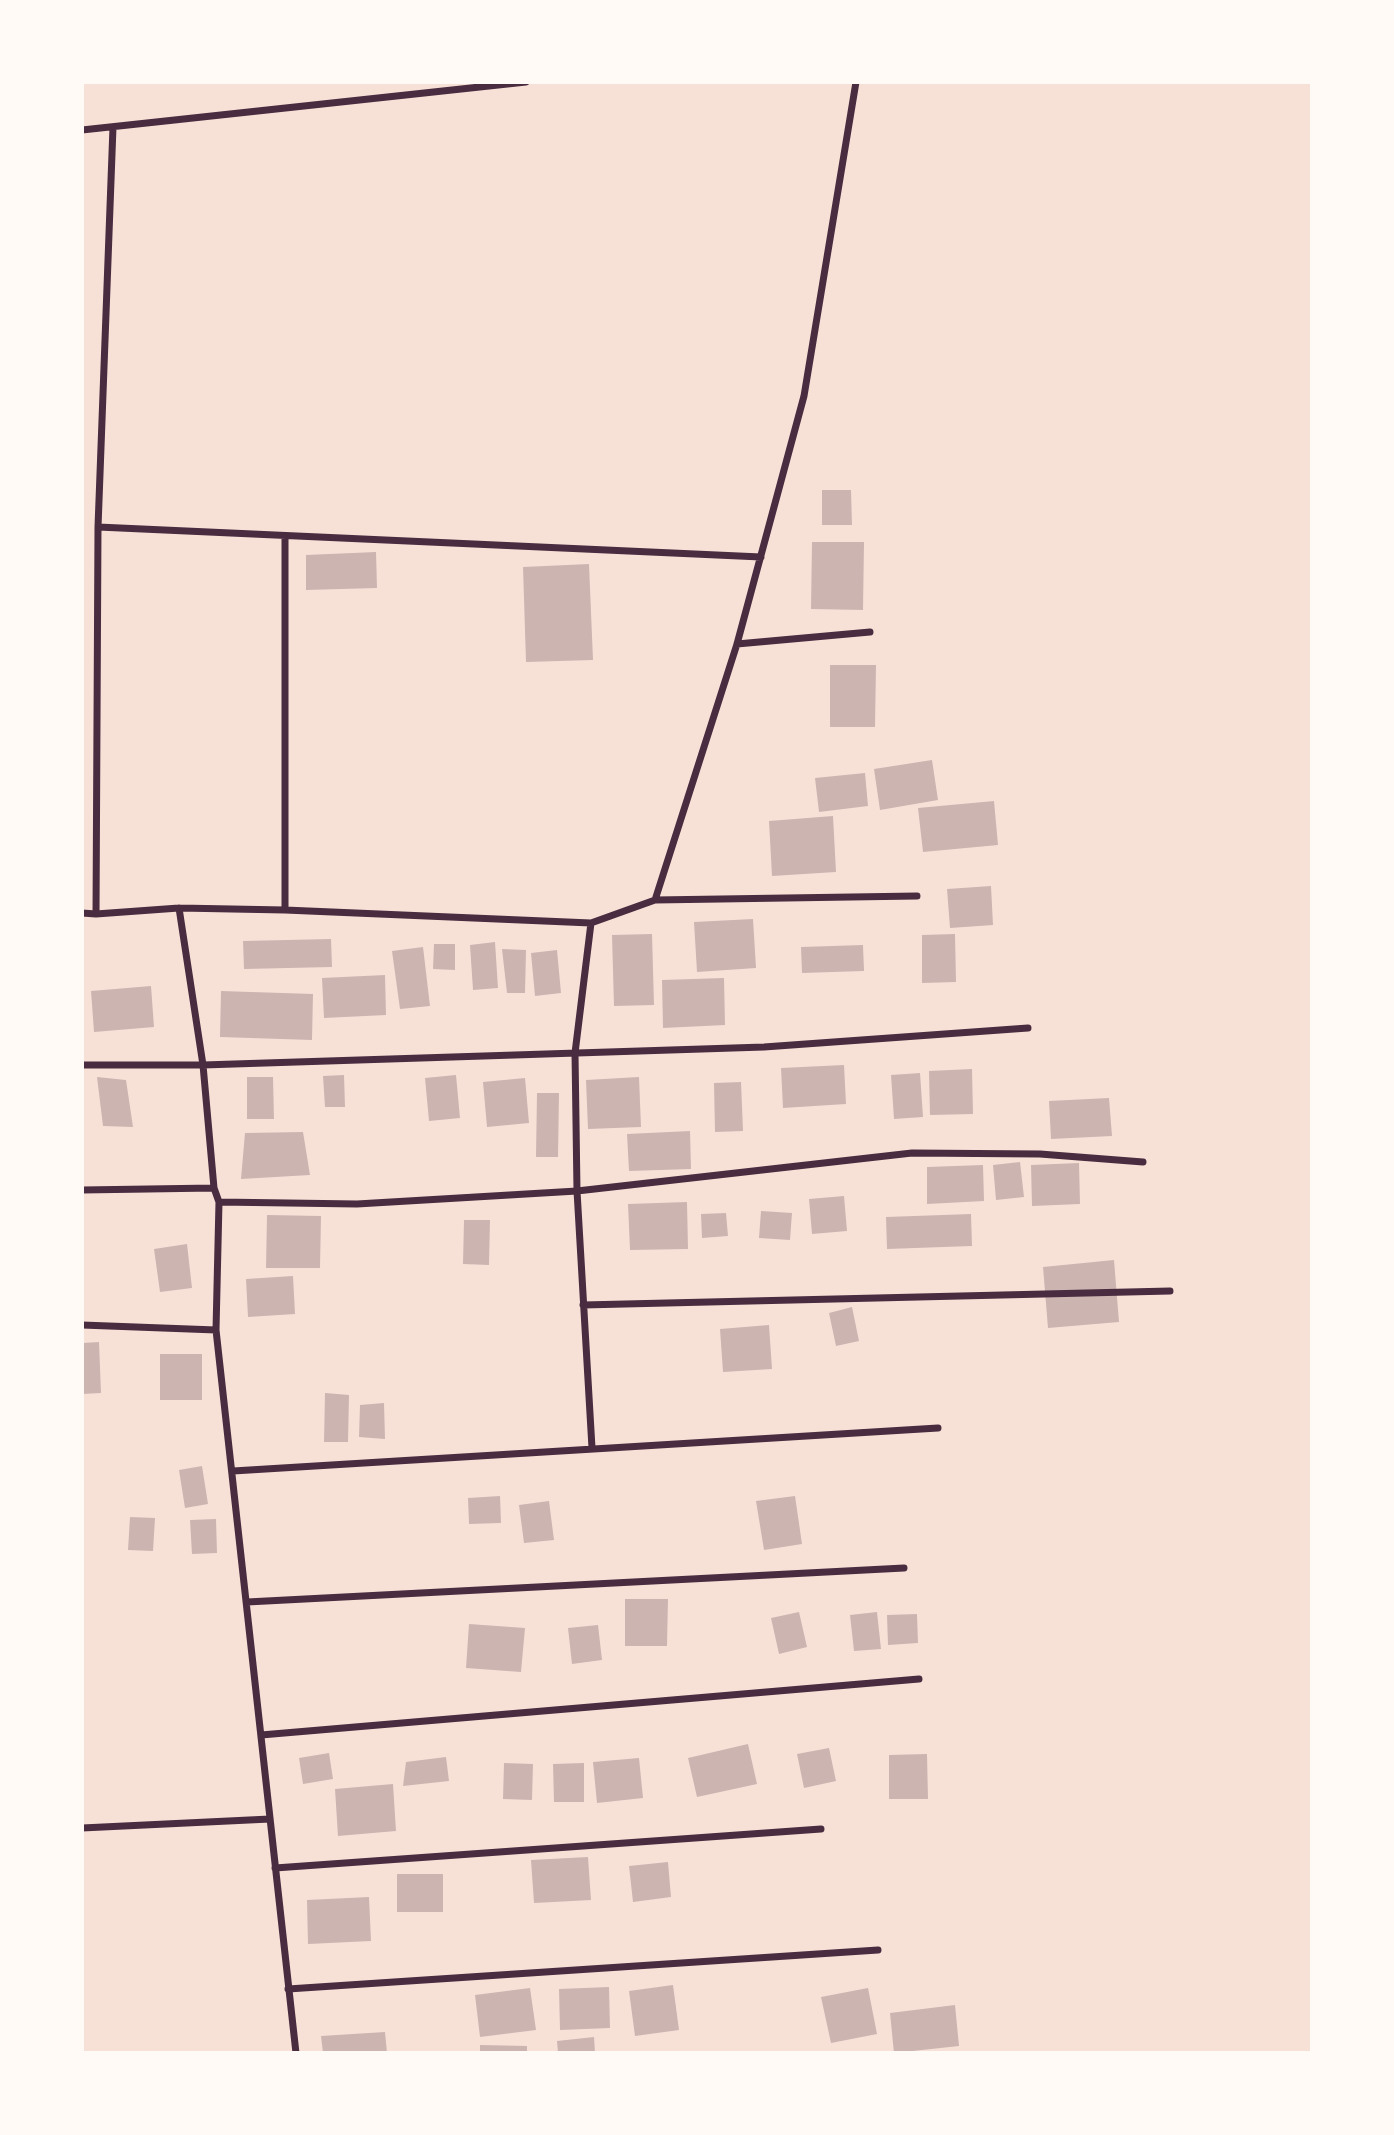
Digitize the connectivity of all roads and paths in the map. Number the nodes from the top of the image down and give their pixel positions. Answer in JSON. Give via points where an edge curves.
{"nodes":[{"id":1,"x":526,"y":82,"type":"edge"},
{"id":2,"x":856,"y":82,"type":"edge"},
{"id":3,"x":113,"y":127,"type":"junction"},
{"id":4,"x":82,"y":130,"type":"edge"},
{"id":5,"x":98,"y":527,"type":"junction"},
{"id":6,"x":285,"y":536,"type":"junction"},
{"id":7,"x":761,"y":556,"type":"junction"},
{"id":8,"x":870,"y":632,"type":"dead end"},
{"id":9,"x":737,"y":644,"type":"junction"},
{"id":10,"x":918,"y":896,"type":"dead end"},
{"id":11,"x":655,"y":900,"type":"junction"},
{"id":12,"x":179,"y":908,"type":"junction"},
{"id":13,"x":285,"y":910,"type":"junction"},
{"id":14,"x":82,"y":913,"type":"edge"},
{"id":15,"x":96,"y":914,"type":"junction"},
{"id":16,"x":591,"y":923,"type":"junction"},
{"id":17,"x":1028,"y":1028,"type":"dead end"},
{"id":18,"x":575,"y":1053,"type":"junction"},
{"id":19,"x":82,"y":1065,"type":"edge"},
{"id":20,"x":203,"y":1065,"type":"junction"},
{"id":21,"x":1143,"y":1162,"type":"dead end"},
{"id":22,"x":214,"y":1188,"type":"junction"},
{"id":23,"x":82,"y":1190,"type":"edge"},
{"id":24,"x":577,"y":1191,"type":"junction"},
{"id":25,"x":219,"y":1202,"type":"junction"},
{"id":26,"x":1170,"y":1291,"type":"dead end"},
{"id":27,"x":583,"y":1305,"type":"junction"},
{"id":28,"x":82,"y":1325,"type":"edge"},
{"id":29,"x":216,"y":1330,"type":"junction"},
{"id":30,"x":938,"y":1428,"type":"dead end"},
{"id":31,"x":592,"y":1448,"type":"junction"},
{"id":32,"x":233,"y":1471,"type":"junction"},
{"id":33,"x":904,"y":1568,"type":"dead end"},
{"id":34,"x":247,"y":1602,"type":"junction"},
{"id":35,"x":919,"y":1679,"type":"dead end"},
{"id":36,"x":261,"y":1735,"type":"junction"},
{"id":37,"x":270,"y":1819,"type":"junction"},
{"id":38,"x":82,"y":1828,"type":"edge"},
{"id":39,"x":821,"y":1829,"type":"dead end"},
{"id":40,"x":275,"y":1868,"type":"junction"},
{"id":41,"x":878,"y":1950,"type":"dead end"},
{"id":42,"x":288,"y":1989,"type":"junction"},
{"id":43,"x":296,"y":2053,"type":"edge"}],
"edges":[{"from":1,"to":3,"type":"street"},
{"from":2,"to":7,"type":"street","via":[[804,396]]},
{"from":3,"to":4,"type":"street"},
{"from":3,"to":5,"type":"street"},
{"from":5,"to":6,"type":"street"},
{"from":5,"to":15,"type":"street"},
{"from":6,"to":7,"type":"street"},
{"from":6,"to":13,"type":"street"},
{"from":7,"to":9,"type":"street"},
{"from":8,"to":9,"type":"street"},
{"from":9,"to":11,"type":"street"},
{"from":10,"to":11,"type":"street"},
{"from":11,"to":16,"type":"street"},
{"from":12,"to":13,"type":"street"},
{"from":12,"to":15,"type":"street"},
{"from":12,"to":20,"type":"street"},
{"from":13,"to":16,"type":"street"},
{"from":14,"to":15,"type":"street"},
{"from":16,"to":18,"type":"street"},
{"from":17,"to":18,"type":"street","via":[[764,1047]]},
{"from":18,"to":20,"type":"street"},
{"from":18,"to":24,"type":"street"},
{"from":19,"to":20,"type":"street"},
{"from":20,"to":22,"type":"street"},
{"from":21,"to":24,"type":"street","via":[[1040,1154],[912,1153]]},
{"from":22,"to":23,"type":"street"},
{"from":22,"to":25,"type":"street"},
{"from":24,"to":25,"type":"street","via":[[357,1204]]},
{"from":24,"to":27,"type":"street"},
{"from":25,"to":29,"type":"street"},
{"from":26,"to":27,"type":"street"},
{"from":27,"to":31,"type":"street"},
{"from":28,"to":29,"type":"street"},
{"from":29,"to":32,"type":"street"},
{"from":30,"to":31,"type":"street"},
{"from":31,"to":32,"type":"street"},
{"from":32,"to":34,"type":"street"},
{"from":33,"to":34,"type":"street"},
{"from":34,"to":36,"type":"street"},
{"from":35,"to":36,"type":"street"},
{"from":36,"to":37,"type":"street"},
{"from":37,"to":38,"type":"street"},
{"from":37,"to":40,"type":"street"},
{"from":39,"to":40,"type":"street"},
{"from":40,"to":42,"type":"street"},
{"from":41,"to":42,"type":"street"},
{"from":42,"to":43,"type":"street"}]}
